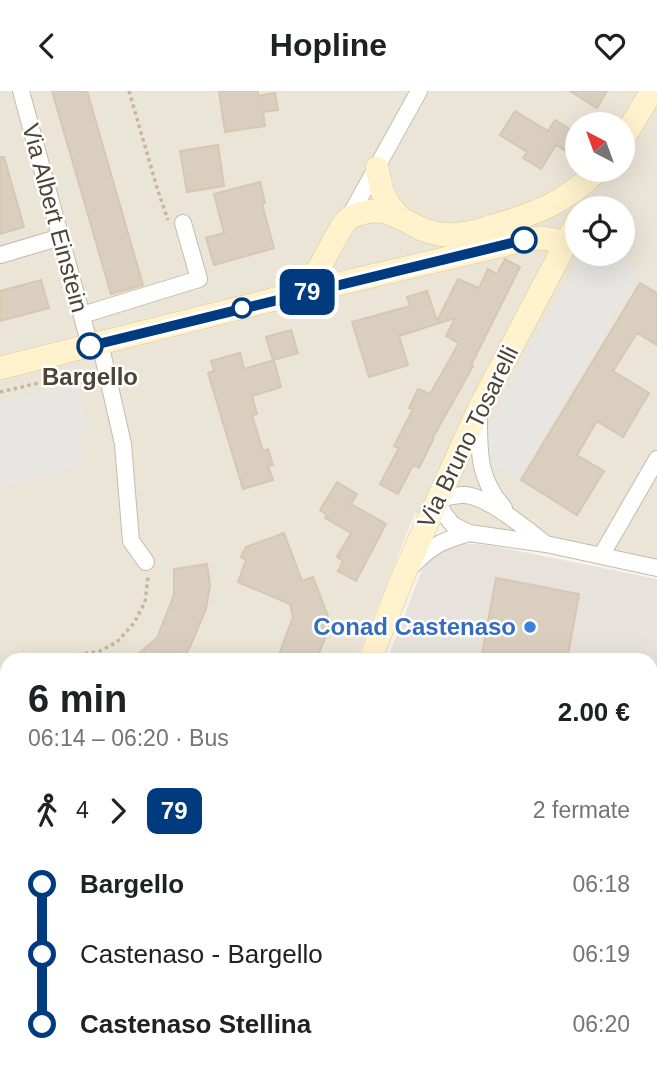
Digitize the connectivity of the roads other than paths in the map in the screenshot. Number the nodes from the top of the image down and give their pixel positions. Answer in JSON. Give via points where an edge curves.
{"nodes":[{"id":1,"x":21,"y":91,"type":"edge"},
{"id":2,"x":419,"y":91,"type":"edge"},
{"id":3,"x":652,"y":91,"type":"edge"},
{"id":4,"x":635,"y":119,"type":"edge"},
{"id":5,"x":377,"y":168,"type":"junction"},
{"id":6,"x":585,"y":182,"type":"edge"},
{"id":7,"x":534,"y":214,"type":"junction"},
{"id":8,"x":398,"y":215,"type":"junction"},
{"id":9,"x":348,"y":219,"type":"junction"},
{"id":10,"x":177,"y":227,"type":"road end"},
{"id":11,"x":61,"y":237,"type":"junction"},
{"id":12,"x":565,"y":240,"type":"edge"},
{"id":13,"x":565,"y":242,"type":"edge"},
{"id":14,"x":565,"y":244,"type":"edge"},
{"id":15,"x":0,"y":255,"type":"edge"},
{"id":16,"x":284,"y":297,"type":"junction"},
{"id":17,"x":82,"y":315,"type":"junction"},
{"id":18,"x":95,"y":344,"type":"junction"},
{"id":19,"x":0,"y":368,"type":"edge"},
{"id":20,"x":479,"y":409,"type":"junction"},
{"id":21,"x":657,"y":459,"type":"edge"},
{"id":22,"x":437,"y":500,"type":"junction"},
{"id":23,"x":515,"y":521,"type":"junction"},
{"id":24,"x":469,"y":533,"type":"junction"},
{"id":25,"x":546,"y":544,"type":"junction"},
{"id":26,"x":601,"y":556,"type":"junction"},
{"id":27,"x":146,"y":562,"type":"road end"},
{"id":28,"x":657,"y":568,"type":"edge"},
{"id":29,"x":404,"y":574,"type":"junction"},
{"id":30,"x":373,"y":653,"type":"edge"}],
"edges":[{"from":1,"to":11,"type":"street","name":"Via Albert Einstein"},
{"from":2,"to":5,"type":"street"},
{"from":3,"to":4,"type":"street"},
{"from":5,"to":8,"type":"street","via":[[382,191]]},
{"from":5,"to":9,"type":"street"},
{"from":6,"to":7,"type":"street"},
{"from":7,"to":8,"type":"street","via":[[457,235],[422,229]]},
{"from":7,"to":12,"type":"street","via":[[557,228]]},
{"from":8,"to":9,"type":"street","via":[[376,211]]},
{"from":9,"to":16,"type":"street","via":[[312,277]]},
{"from":10,"to":17,"type":"street","via":[[199,279]]},
{"from":11,"to":15,"type":"street"},
{"from":11,"to":17,"type":"street","name":"Via Albert Einstein"},
{"from":13,"to":16,"type":"street","via":[[534,238]]},
{"from":14,"to":20,"type":"street","name":"Via Bruno Tosarelli"},
{"from":16,"to":18,"type":"street"},
{"from":17,"to":18,"type":"street","name":"Via Albert Einstein"},
{"from":18,"to":19,"type":"street"},
{"from":18,"to":27,"type":"street","name":"Via Albert Einstein","via":[[123,444],[131,541]]},
{"from":20,"to":22,"type":"street","name":"Via Bruno Tosarelli"},
{"from":20,"to":23,"type":"street","via":[[479,450],[488,488]]},
{"from":21,"to":26,"type":"street"},
{"from":22,"to":23,"type":"street","via":[[466,495]]},
{"from":22,"to":24,"type":"street","via":[[453,525]]},
{"from":22,"to":29,"type":"street","name":"Via Bruno Tosarelli"},
{"from":23,"to":25,"type":"street"},
{"from":24,"to":25,"type":"street"},
{"from":24,"to":29,"type":"street","via":[[438,543]]},
{"from":25,"to":26,"type":"street"},
{"from":26,"to":28,"type":"street"},
{"from":29,"to":30,"type":"street","name":"Via Bruno Tosarelli"}]}
